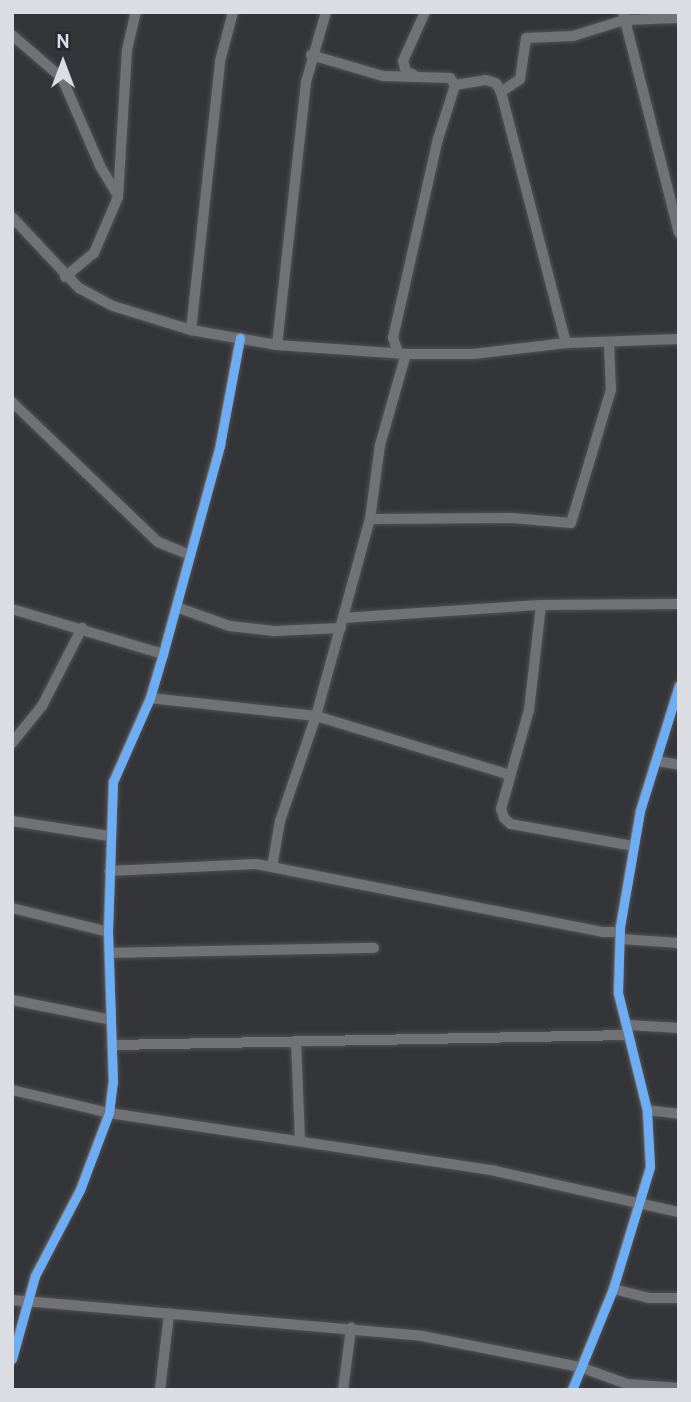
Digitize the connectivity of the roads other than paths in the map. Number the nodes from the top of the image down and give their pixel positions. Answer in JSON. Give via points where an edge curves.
{"nodes":[{"id":1,"x":136,"y":12,"type":"edge"},
{"id":2,"x":233,"y":12,"type":"edge"},
{"id":3,"x":326,"y":12,"type":"edge"},
{"id":4,"x":425,"y":12,"type":"edge"},
{"id":5,"x":623,"y":16,"type":"edge"},
{"id":6,"x":679,"y":18,"type":"edge"},
{"id":7,"x":12,"y":35,"type":"edge"},
{"id":8,"x":311,"y":55,"type":"junction"},
{"id":9,"x":420,"y":76,"type":"junction"},
{"id":10,"x":455,"y":85,"type":"junction"},
{"id":11,"x":501,"y":92,"type":"junction"},
{"id":12,"x":118,"y":197,"type":"junction"},
{"id":13,"x":12,"y":217,"type":"edge"},
{"id":14,"x":679,"y":233,"type":"edge"},
{"id":15,"x":65,"y":277,"type":"junction"},
{"id":16,"x":191,"y":330,"type":"junction"},
{"id":17,"x":240,"y":338,"type":"junction"},
{"id":18,"x":679,"y":338,"type":"edge"},
{"id":19,"x":566,"y":343,"type":"junction"},
{"id":20,"x":609,"y":344,"type":"junction"},
{"id":21,"x":276,"y":345,"type":"junction"},
{"id":22,"x":402,"y":354,"type":"junction"},
{"id":23,"x":12,"y":402,"type":"edge"},
{"id":24,"x":370,"y":519,"type":"junction"},
{"id":25,"x":191,"y":555,"type":"junction"},
{"id":26,"x":679,"y":604,"type":"edge"},
{"id":27,"x":541,"y":605,"type":"junction"},
{"id":28,"x":176,"y":607,"type":"junction"},
{"id":29,"x":12,"y":609,"type":"edge"},
{"id":30,"x":342,"y":623,"type":"junction"},
{"id":31,"x":82,"y":628,"type":"junction"},
{"id":32,"x":163,"y":654,"type":"junction"},
{"id":33,"x":679,"y":686,"type":"edge"},
{"id":34,"x":150,"y":698,"type":"junction"},
{"id":35,"x":316,"y":716,"type":"junction"},
{"id":36,"x":12,"y":743,"type":"edge"},
{"id":37,"x":657,"y":761,"type":"junction"},
{"id":38,"x":679,"y":765,"type":"edge"},
{"id":39,"x":510,"y":775,"type":"junction"},
{"id":40,"x":12,"y":821,"type":"edge"},
{"id":41,"x":109,"y":836,"type":"junction"},
{"id":42,"x":633,"y":846,"type":"junction"},
{"id":43,"x":272,"y":867,"type":"junction"},
{"id":44,"x":109,"y":871,"type":"junction"},
{"id":45,"x":12,"y":908,"type":"edge"},
{"id":46,"x":108,"y":932,"type":"junction"},
{"id":47,"x":621,"y":935,"type":"junction"},
{"id":48,"x":679,"y":943,"type":"edge"},
{"id":49,"x":374,"y":948,"type":"dead end"},
{"id":50,"x":109,"y":953,"type":"junction"},
{"id":51,"x":12,"y":1000,"type":"edge"},
{"id":52,"x":111,"y":1020,"type":"junction"},
{"id":53,"x":679,"y":1028,"type":"edge"},
{"id":54,"x":628,"y":1030,"type":"junction"},
{"id":55,"x":296,"y":1041,"type":"junction"},
{"id":56,"x":113,"y":1045,"type":"junction"},
{"id":57,"x":12,"y":1090,"type":"edge"},
{"id":58,"x":647,"y":1110,"type":"junction"},
{"id":59,"x":109,"y":1113,"type":"junction"},
{"id":60,"x":679,"y":1114,"type":"edge"},
{"id":61,"x":300,"y":1141,"type":"junction"},
{"id":62,"x":643,"y":1201,"type":"junction"},
{"id":63,"x":679,"y":1212,"type":"edge"},
{"id":64,"x":613,"y":1289,"type":"junction"},
{"id":65,"x":679,"y":1298,"type":"edge"},
{"id":66,"x":12,"y":1300,"type":"edge"},
{"id":67,"x":26,"y":1302,"type":"junction"},
{"id":68,"x":169,"y":1314,"type":"junction"},
{"id":69,"x":351,"y":1328,"type":"junction"},
{"id":70,"x":12,"y":1359,"type":"edge"},
{"id":71,"x":580,"y":1367,"type":"junction"},
{"id":72,"x":679,"y":1388,"type":"edge"},
{"id":73,"x":160,"y":1390,"type":"edge"},
{"id":74,"x":343,"y":1390,"type":"edge"},
{"id":75,"x":572,"y":1390,"type":"edge"}],
"edges":[{"from":1,"to":12,"type":"street","via":[[127,50]]},
{"from":2,"to":16,"type":"street","via":[[220,61]]},
{"from":3,"to":8,"type":"street"},
{"from":4,"to":9,"type":"street","via":[[402,61],[406,72]]},
{"from":5,"to":6,"type":"street"},
{"from":5,"to":11,"type":"street","via":[[573,36],[526,38],[520,79]]},
{"from":5,"to":14,"type":"street"},
{"from":7,"to":12,"type":"street","via":[[62,78]]},
{"from":8,"to":9,"type":"street","via":[[383,76]]},
{"from":8,"to":21,"type":"street"},
{"from":9,"to":10,"type":"street","via":[[450,78]]},
{"from":10,"to":11,"type":"street","via":[[486,80],[496,83]]},
{"from":10,"to":22,"type":"street","via":[[438,139],[393,338]]},
{"from":11,"to":19,"type":"street"},
{"from":12,"to":15,"type":"street","via":[[94,253]]},
{"from":13,"to":15,"type":"street"},
{"from":15,"to":16,"type":"street","via":[[113,306]]},
{"from":16,"to":17,"type":"street"},
{"from":17,"to":21,"type":"street"},
{"from":17,"to":25,"type":"street","via":[[220,445]]},
{"from":18,"to":20,"type":"street"},
{"from":19,"to":20,"type":"street"},
{"from":19,"to":22,"type":"street","via":[[473,354]]},
{"from":20,"to":24,"type":"street","via":[[611,390],[571,523],[511,518]]},
{"from":21,"to":22,"type":"street"},
{"from":22,"to":24,"type":"street","via":[[380,445]]},
{"from":23,"to":25,"type":"street","via":[[158,542]]},
{"from":24,"to":30,"type":"street"},
{"from":25,"to":28,"type":"street"},
{"from":26,"to":27,"type":"street"},
{"from":27,"to":30,"type":"street"},
{"from":27,"to":39,"type":"street","via":[[529,710]]},
{"from":28,"to":30,"type":"street","via":[[230,626],[274,631]]},
{"from":28,"to":32,"type":"street"},
{"from":29,"to":31,"type":"street"},
{"from":30,"to":35,"type":"street"},
{"from":31,"to":32,"type":"street"},
{"from":31,"to":36,"type":"street","via":[[42,706]]},
{"from":32,"to":34,"type":"street"},
{"from":33,"to":37,"type":"street"},
{"from":34,"to":35,"type":"street"},
{"from":34,"to":41,"type":"street","via":[[113,782]]},
{"from":35,"to":39,"type":"street"},
{"from":35,"to":43,"type":"street","via":[[280,821]]},
{"from":37,"to":38,"type":"street"},
{"from":37,"to":42,"type":"street"},
{"from":39,"to":42,"type":"street","via":[[501,809],[511,824]]},
{"from":40,"to":41,"type":"street"},
{"from":41,"to":44,"type":"street"},
{"from":42,"to":47,"type":"street"},
{"from":43,"to":44,"type":"street","via":[[207,864]]},
{"from":43,"to":47,"type":"street"},
{"from":44,"to":46,"type":"street"},
{"from":45,"to":46,"type":"street"},
{"from":46,"to":50,"type":"street"},
{"from":47,"to":48,"type":"street"},
{"from":47,"to":54,"type":"street","via":[[618,993]]},
{"from":49,"to":50,"type":"street"},
{"from":50,"to":52,"type":"street"},
{"from":51,"to":52,"type":"street"},
{"from":52,"to":56,"type":"street"},
{"from":53,"to":54,"type":"street"},
{"from":54,"to":55,"type":"street"},
{"from":54,"to":58,"type":"street"},
{"from":55,"to":56,"type":"street"},
{"from":55,"to":61,"type":"street"},
{"from":56,"to":59,"type":"street"},
{"from":57,"to":59,"type":"street"},
{"from":58,"to":60,"type":"street"},
{"from":58,"to":62,"type":"street","via":[[650,1167]]},
{"from":59,"to":61,"type":"street"},
{"from":59,"to":67,"type":"street","via":[[80,1190]]},
{"from":61,"to":62,"type":"street","via":[[495,1171]]},
{"from":62,"to":63,"type":"street"},
{"from":62,"to":64,"type":"street"},
{"from":64,"to":65,"type":"street","via":[[648,1298]]},
{"from":64,"to":71,"type":"street"},
{"from":66,"to":67,"type":"street"},
{"from":67,"to":68,"type":"street"},
{"from":67,"to":70,"type":"street"},
{"from":68,"to":69,"type":"street"},
{"from":68,"to":73,"type":"street"},
{"from":69,"to":71,"type":"street","via":[[422,1336]]},
{"from":69,"to":74,"type":"street"},
{"from":71,"to":72,"type":"street","via":[[627,1384]]},
{"from":71,"to":75,"type":"street"}]}
